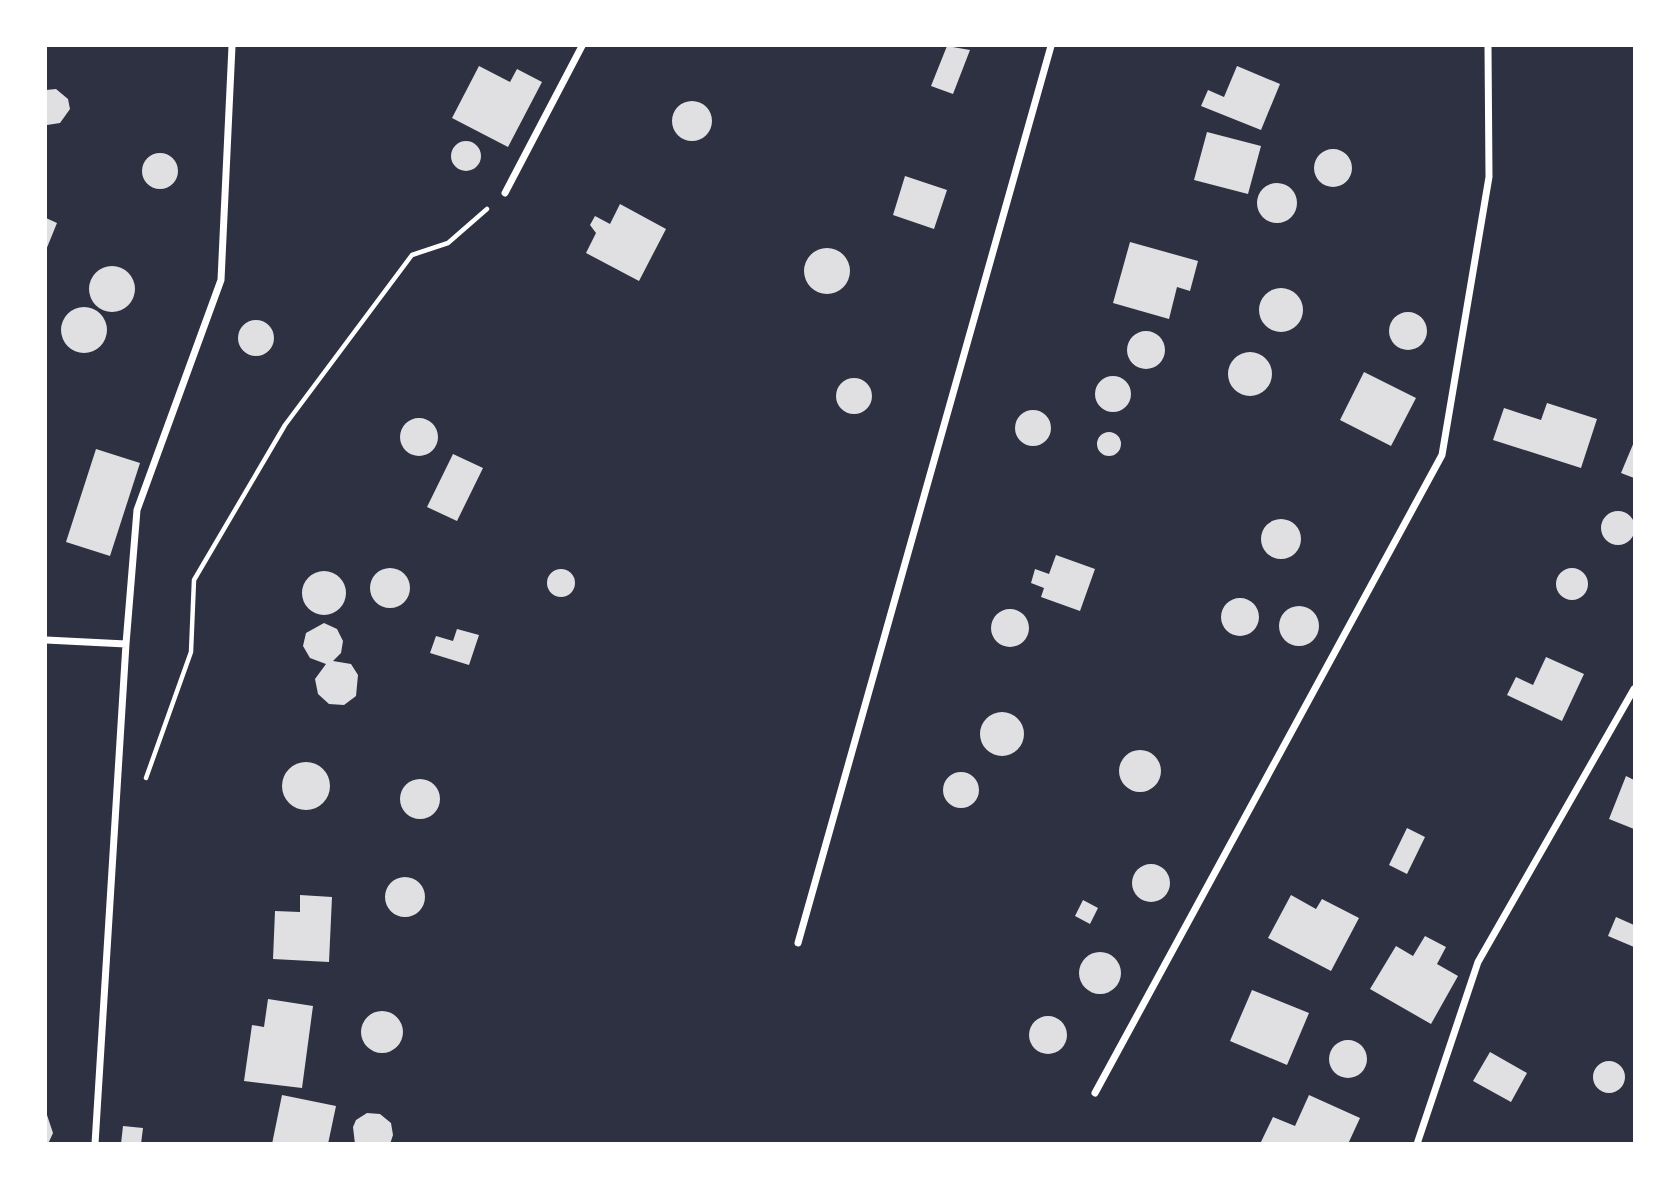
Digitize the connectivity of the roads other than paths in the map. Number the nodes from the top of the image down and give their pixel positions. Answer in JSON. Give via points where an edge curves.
{"nodes":[{"id":1,"x":232,"y":46,"type":"edge"},
{"id":2,"x":582,"y":46,"type":"edge"},
{"id":3,"x":1051,"y":46,"type":"edge"},
{"id":4,"x":1488,"y":46,"type":"edge"},
{"id":5,"x":505,"y":193,"type":"road end"},
{"id":6,"x":46,"y":640,"type":"edge"},
{"id":7,"x":126,"y":644,"type":"junction"},
{"id":8,"x":1634,"y":690,"type":"edge"},
{"id":9,"x":798,"y":943,"type":"dead end"},
{"id":10,"x":1095,"y":1093,"type":"dead end"},
{"id":11,"x":95,"y":1143,"type":"edge"},
{"id":12,"x":1417,"y":1143,"type":"edge"}],
"edges":[{"from":1,"to":7,"type":"street","via":[[221,280],[137,510]]},
{"from":2,"to":5,"type":"street"},
{"from":3,"to":9,"type":"street"},
{"from":4,"to":10,"type":"street","via":[[1489,177],[1442,455]]},
{"from":6,"to":7,"type":"street"},
{"from":7,"to":11,"type":"street"},
{"from":8,"to":12,"type":"street","via":[[1478,962]]}]}
